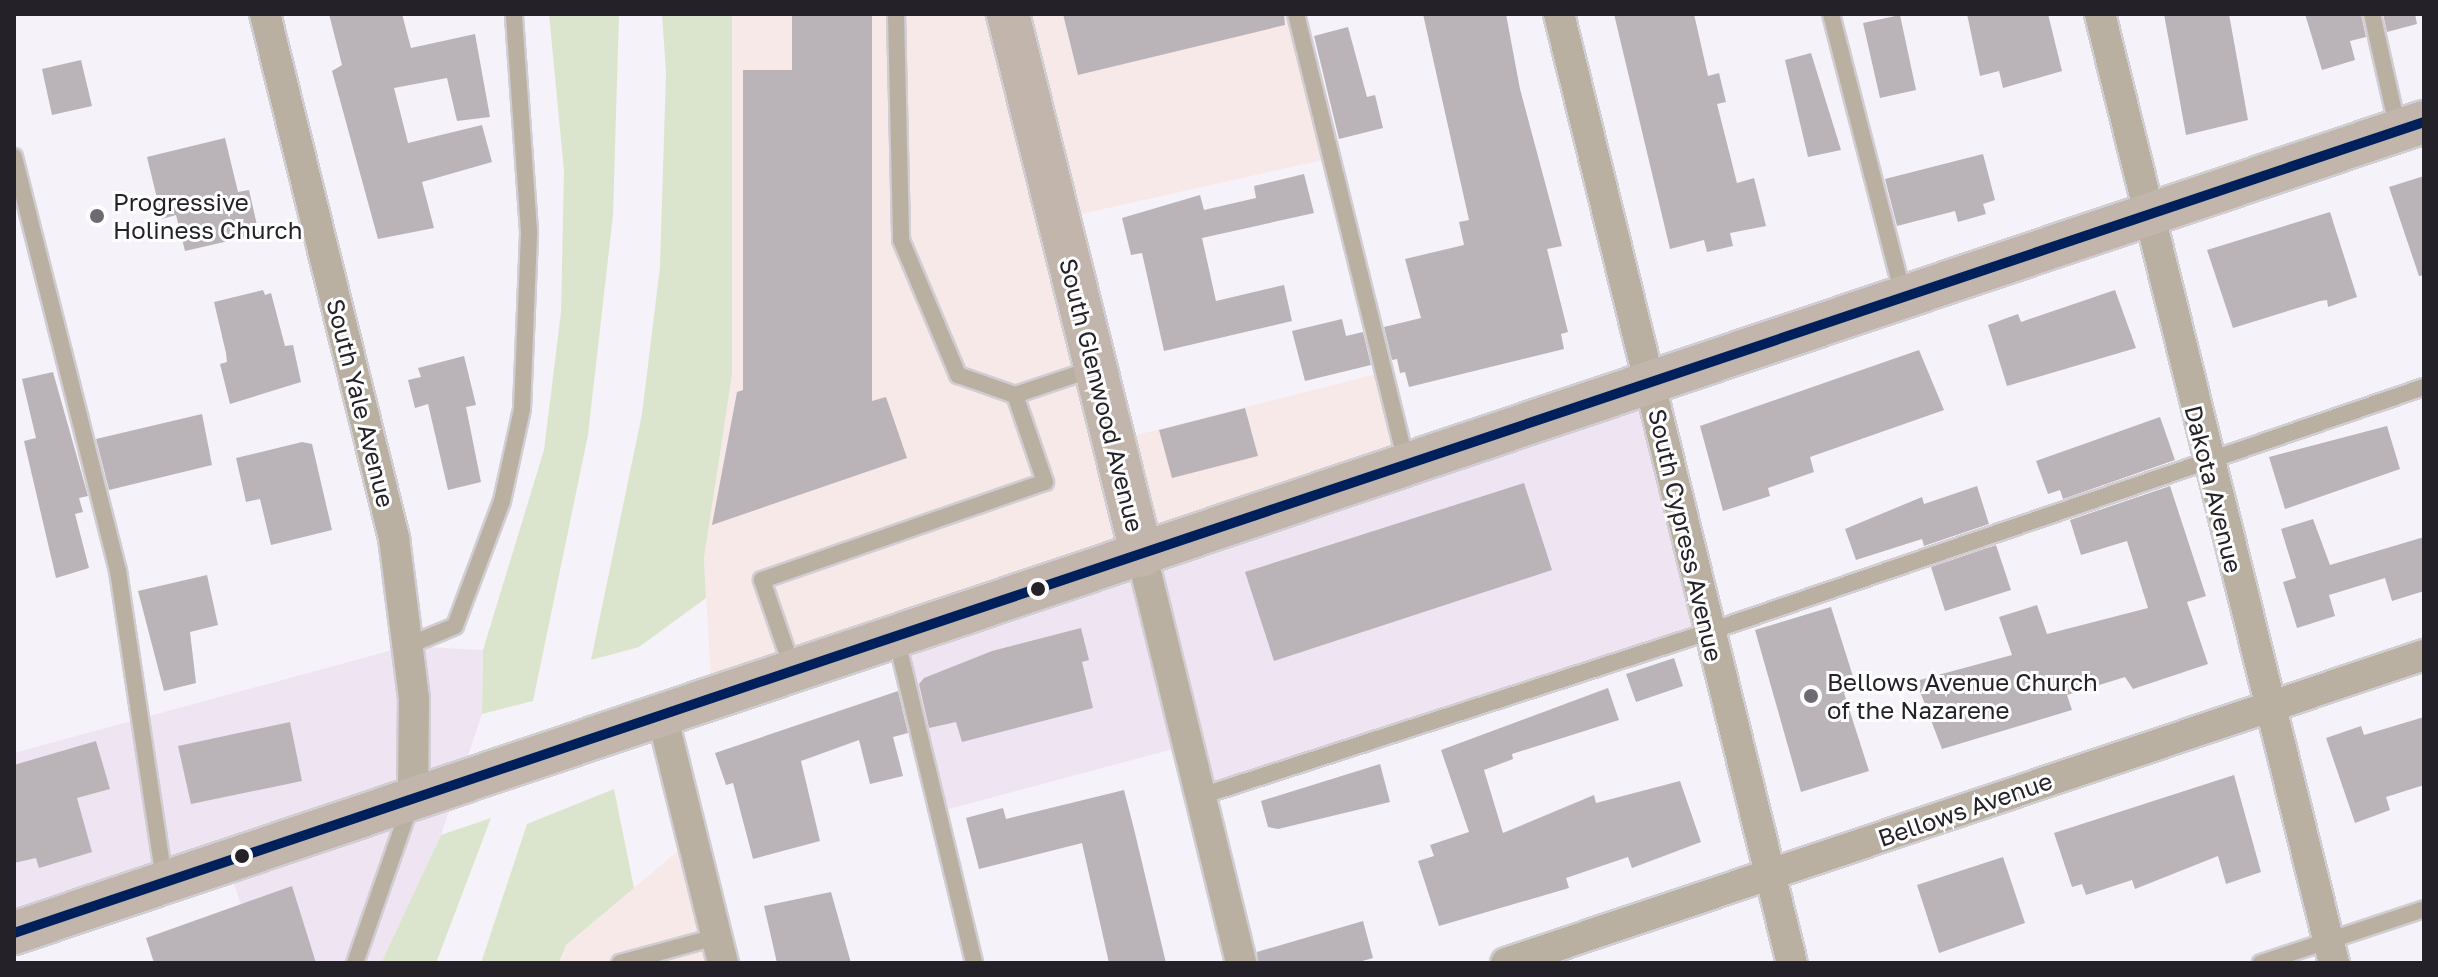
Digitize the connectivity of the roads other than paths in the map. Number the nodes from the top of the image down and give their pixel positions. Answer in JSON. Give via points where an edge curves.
{"nodes":[{"id":1,"x":265,"y":14,"type":"edge"},
{"id":2,"x":514,"y":14,"type":"edge"},
{"id":3,"x":896,"y":14,"type":"edge"},
{"id":4,"x":1008,"y":14,"type":"edge"},
{"id":5,"x":1296,"y":14,"type":"edge"},
{"id":6,"x":1559,"y":14,"type":"edge"},
{"id":7,"x":1831,"y":14,"type":"edge"},
{"id":8,"x":2100,"y":14,"type":"edge"},
{"id":9,"x":2372,"y":14,"type":"edge"},
{"id":10,"x":2411,"y":127,"type":"edge"},
{"id":11,"x":14,"y":157,"type":"edge"},
{"id":12,"x":2149,"y":214,"type":"junction"},
{"id":13,"x":1904,"y":298,"type":"junction"},
{"id":14,"x":1096,"y":368,"type":"junction"},
{"id":15,"x":1650,"y":384,"type":"junction"},
{"id":16,"x":2424,"y":387,"type":"edge"},
{"id":17,"x":1015,"y":395,"type":"junction"},
{"id":18,"x":2207,"y":463,"type":"junction"},
{"id":19,"x":1407,"y":466,"type":"junction"},
{"id":20,"x":1142,"y":556,"type":"junction"},
{"id":21,"x":1708,"y":632,"type":"junction"},
{"id":22,"x":896,"y":637,"type":"junction"},
{"id":23,"x":407,"y":646,"type":"junction"},
{"id":24,"x":2424,"y":655,"type":"edge"},
{"id":25,"x":794,"y":671,"type":"junction"},
{"id":26,"x":2269,"y":707,"type":"junction"},
{"id":27,"x":662,"y":715,"type":"junction"},
{"id":28,"x":1201,"y":796,"type":"junction"},
{"id":29,"x":413,"y":798,"type":"junction"},
{"id":30,"x":1770,"y":874,"type":"junction"},
{"id":31,"x":164,"y":882,"type":"junction"},
{"id":32,"x":2424,"y":909,"type":"edge"},
{"id":33,"x":14,"y":933,"type":"edge"},
{"id":34,"x":720,"y":950,"type":"edge"},
{"id":35,"x":2331,"y":952,"type":"edge"},
{"id":36,"x":355,"y":963,"type":"edge"},
{"id":37,"x":620,"y":963,"type":"edge"},
{"id":38,"x":974,"y":963,"type":"edge"},
{"id":39,"x":1241,"y":963,"type":"edge"},
{"id":40,"x":1506,"y":963,"type":"edge"},
{"id":41,"x":1792,"y":963,"type":"edge"},
{"id":42,"x":2261,"y":963,"type":"edge"}],
"edges":[{"from":1,"to":23,"type":"street","name":"South Yale Avenue","via":[[394,538]]},
{"from":2,"to":23,"type":"lane","via":[[529,231],[522,409],[502,501],[455,626]]},
{"from":3,"to":17,"type":"lane","via":[[901,240],[958,375]]},
{"from":4,"to":14,"type":"street","name":"South Glenwood Avenue"},
{"from":5,"to":19,"type":"lane"},
{"from":6,"to":15,"type":"street","name":"South Cypress Avenue"},
{"from":7,"to":13,"type":"lane"},
{"from":8,"to":12,"type":"street","name":"Dakota Avenue"},
{"from":9,"to":10,"type":"lane"},
{"from":10,"to":12,"type":"street"},
{"from":11,"to":31,"type":"lane","via":[[118,571]]},
{"from":12,"to":13,"type":"street"},
{"from":12,"to":18,"type":"street","name":"Dakota Avenue"},
{"from":13,"to":15,"type":"street"},
{"from":14,"to":17,"type":"lane"},
{"from":14,"to":20,"type":"street","name":"South Glenwood Avenue"},
{"from":15,"to":19,"type":"street"},
{"from":15,"to":21,"type":"street","name":"South Cypress Avenue"},
{"from":16,"to":18,"type":"lane"},
{"from":17,"to":25,"type":"lane","via":[[1045,482],[762,580]]},
{"from":18,"to":21,"type":"lane"},
{"from":18,"to":26,"type":"street","name":"Dakota Avenue"},
{"from":19,"to":20,"type":"street"},
{"from":20,"to":22,"type":"street"},
{"from":20,"to":28,"type":"street","name":"South Glenwood Avenue"},
{"from":21,"to":28,"type":"lane"},
{"from":21,"to":30,"type":"street","name":"South Cypress Avenue"},
{"from":22,"to":25,"type":"street"},
{"from":22,"to":38,"type":"lane"},
{"from":23,"to":29,"type":"street","name":"South Yale Avenue","via":[[414,698]]},
{"from":24,"to":26,"type":"street","name":"Bellows Avenue"},
{"from":25,"to":27,"type":"street"},
{"from":26,"to":30,"type":"street","name":"Bellows Avenue"},
{"from":26,"to":35,"type":"street","name":"Dakota Avenue"},
{"from":27,"to":29,"type":"street"},
{"from":27,"to":34,"type":"street"},
{"from":28,"to":39,"type":"street","name":"South Glenwood Avenue"},
{"from":29,"to":31,"type":"street"},
{"from":29,"to":36,"type":"lane"},
{"from":30,"to":40,"type":"street","name":"Bellows Avenue"},
{"from":30,"to":41,"type":"street","name":"South Cypress Avenue"},
{"from":31,"to":33,"type":"street"},
{"from":32,"to":35,"type":"lane"},
{"from":34,"to":37,"type":"lane"},
{"from":35,"to":42,"type":"lane"}]}
